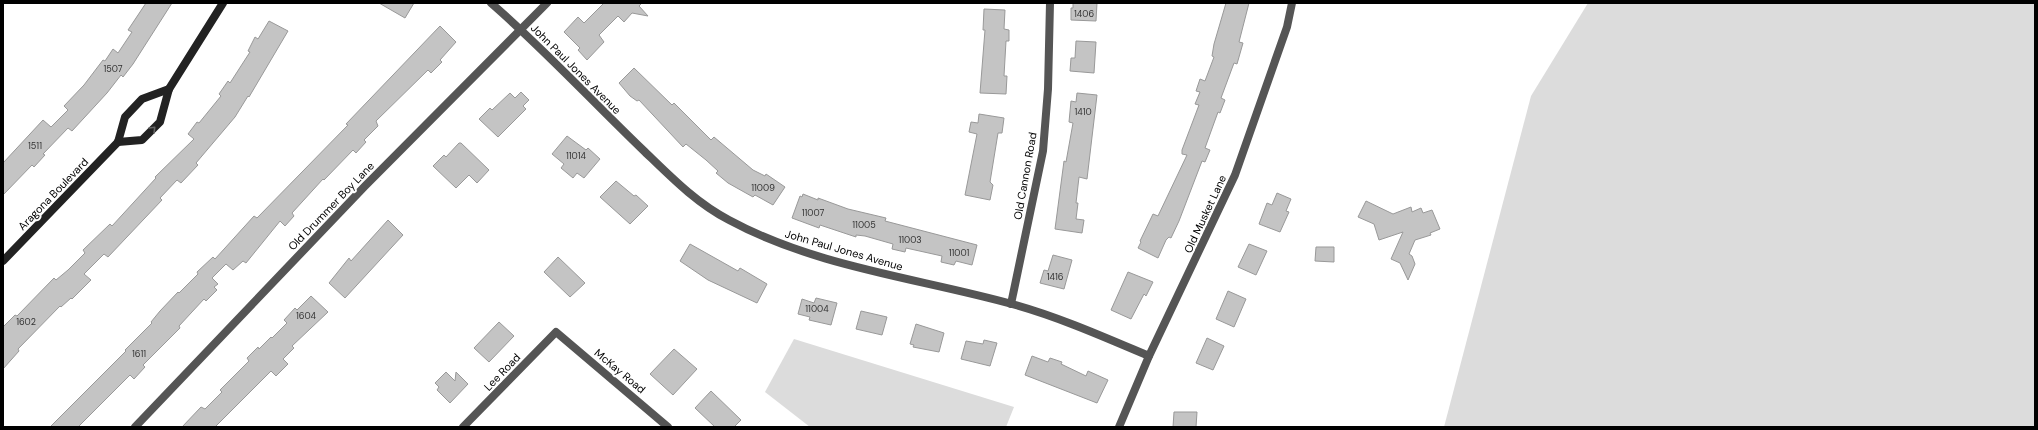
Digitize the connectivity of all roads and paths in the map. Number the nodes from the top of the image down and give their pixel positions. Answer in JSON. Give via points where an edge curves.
{"nodes":[{"id":1,"x":223,"y":3,"type":"edge"},
{"id":2,"x":491,"y":3,"type":"edge"},
{"id":3,"x":548,"y":3,"type":"edge"},
{"id":4,"x":1050,"y":3,"type":"edge"},
{"id":5,"x":1292,"y":3,"type":"edge"},
{"id":6,"x":522,"y":30,"type":"junction"},
{"id":7,"x":169,"y":89,"type":"junction"},
{"id":8,"x":118,"y":142,"type":"junction"},
{"id":9,"x":3,"y":261,"type":"edge"},
{"id":10,"x":1011,"y":304,"type":"junction"},
{"id":11,"x":556,"y":332,"type":"joint"},
{"id":12,"x":1149,"y":356,"type":"junction"},
{"id":13,"x":135,"y":427,"type":"edge"},
{"id":14,"x":463,"y":427,"type":"edge"},
{"id":15,"x":668,"y":427,"type":"edge"},
{"id":16,"x":1119,"y":427,"type":"edge"}],
"edges":[{"from":1,"to":7,"type":"street"},
{"from":2,"to":6,"type":"street","name":"John Paul Jones Avenue"},
{"from":3,"to":6,"type":"street","name":"Old Drummer Boy Lane"},
{"from":4,"to":10,"type":"street","name":"Old Cannon Road","via":[[1048,88],[1043,151]]},
{"from":5,"to":12,"type":"street","name":"Old Musket Lane","via":[[1282,40],[1235,175]]},
{"from":6,"to":10,"type":"street","name":"John Paul Jones Avenue","via":[[674,180],[704,205],[730,221],[778,243],[817,256]]},
{"from":6,"to":13,"type":"street","name":"Old Drummer Boy Lane","via":[[365,186]]},
{"from":7,"to":8,"type":"street","name":"Aragona Boulevard","via":[[142,99],[125,117]]},
{"from":8,"to":7,"type":"street","one_way":true,"via":[[142,140],[160,122]]},
{"from":8,"to":9,"type":"street","name":"Aragona Boulevard"},
{"from":10,"to":12,"type":"street","name":"John Paul Jones Avenue","via":[[1048,314]]},
{"from":11,"to":14,"type":"street","name":"Lee Road"},
{"from":11,"to":15,"type":"street","name":"McKay Road"},
{"from":12,"to":16,"type":"street","name":"Old Musket Lane"}]}
